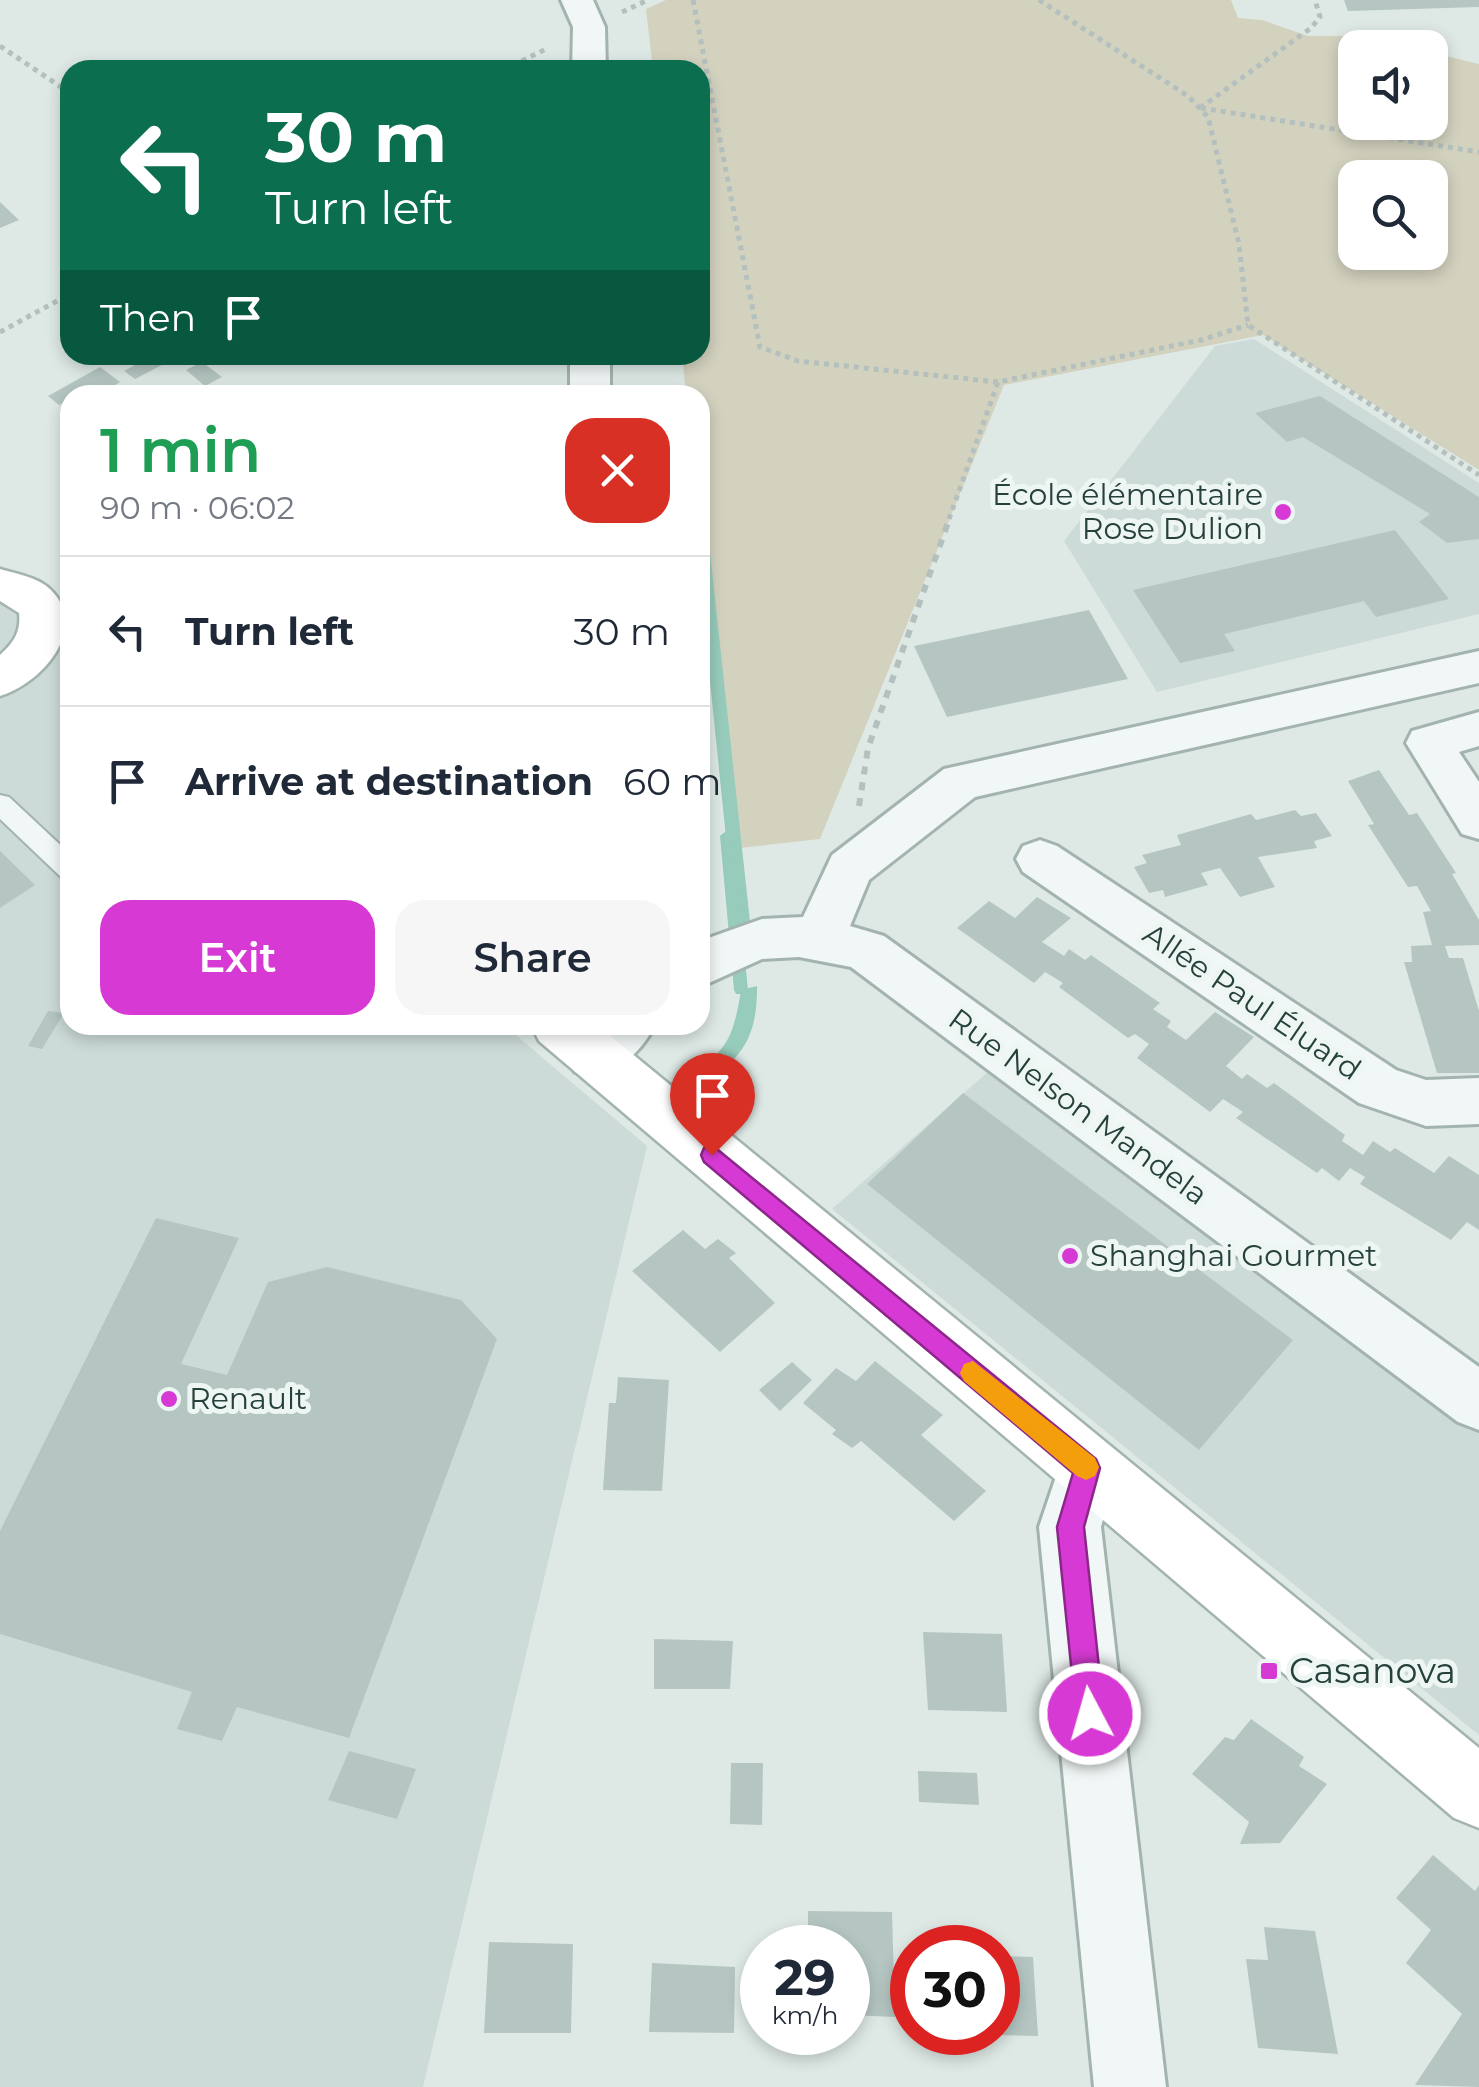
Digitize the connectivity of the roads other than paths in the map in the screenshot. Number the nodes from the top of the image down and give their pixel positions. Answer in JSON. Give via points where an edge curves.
{"nodes":[{"id":1,"x":578,"y":0,"type":"edge"},
{"id":2,"x":589,"y":60,"type":"edge"},
{"id":3,"x":0,"y":585,"type":"edge"},
{"id":4,"x":34,"y":666,"type":"edge"},
{"id":5,"x":1479,"y":667,"type":"edge"},
{"id":6,"x":1479,"y":729,"type":"edge"},
{"id":7,"x":0,"y":804,"type":"edge"},
{"id":8,"x":1479,"y":821,"type":"edge"},
{"id":9,"x":1040,"y":859,"type":"dead end"},
{"id":10,"x":60,"y":861,"type":"edge"},
{"id":11,"x":819,"y":939,"type":"junction"},
{"id":12,"x":710,"y":960,"type":"edge"},
{"id":13,"x":594,"y":1035,"type":"edge"},
{"id":14,"x":1479,"y":1101,"type":"edge"},
{"id":15,"x":1479,"y":1402,"type":"edge"},
{"id":16,"x":1087,"y":1468,"type":"junction"},
{"id":17,"x":1479,"y":1793,"type":"edge"},
{"id":18,"x":1130,"y":2087,"type":"edge"}],
"edges":[{"from":1,"to":2,"type":"street","via":[[589,27]]},
{"from":3,"to":4,"type":"main road","via":[[30,596],[40,608],[44,623]]},
{"from":5,"to":11,"type":"street","via":[[961,782],[848,868]]},
{"from":6,"to":8,"type":"street","via":[[1428,743]]},
{"from":7,"to":10,"type":"lane"},
{"from":9,"to":14,"type":"street","name":"Allée Paul Éluard","via":[[1378,1087],[1426,1103]]},
{"from":11,"to":12,"type":"street","name":"Rue Nelson Mandela","via":[[772,936],[736,944]]},
{"from":11,"to":15,"type":"street","name":"Rue Nelson Mandela","via":[[866,950]]},
{"from":13,"to":16,"type":"main road"},
{"from":16,"to":17,"type":"main road"},
{"from":16,"to":18,"type":"street","via":[[1070,1527]]}]}
